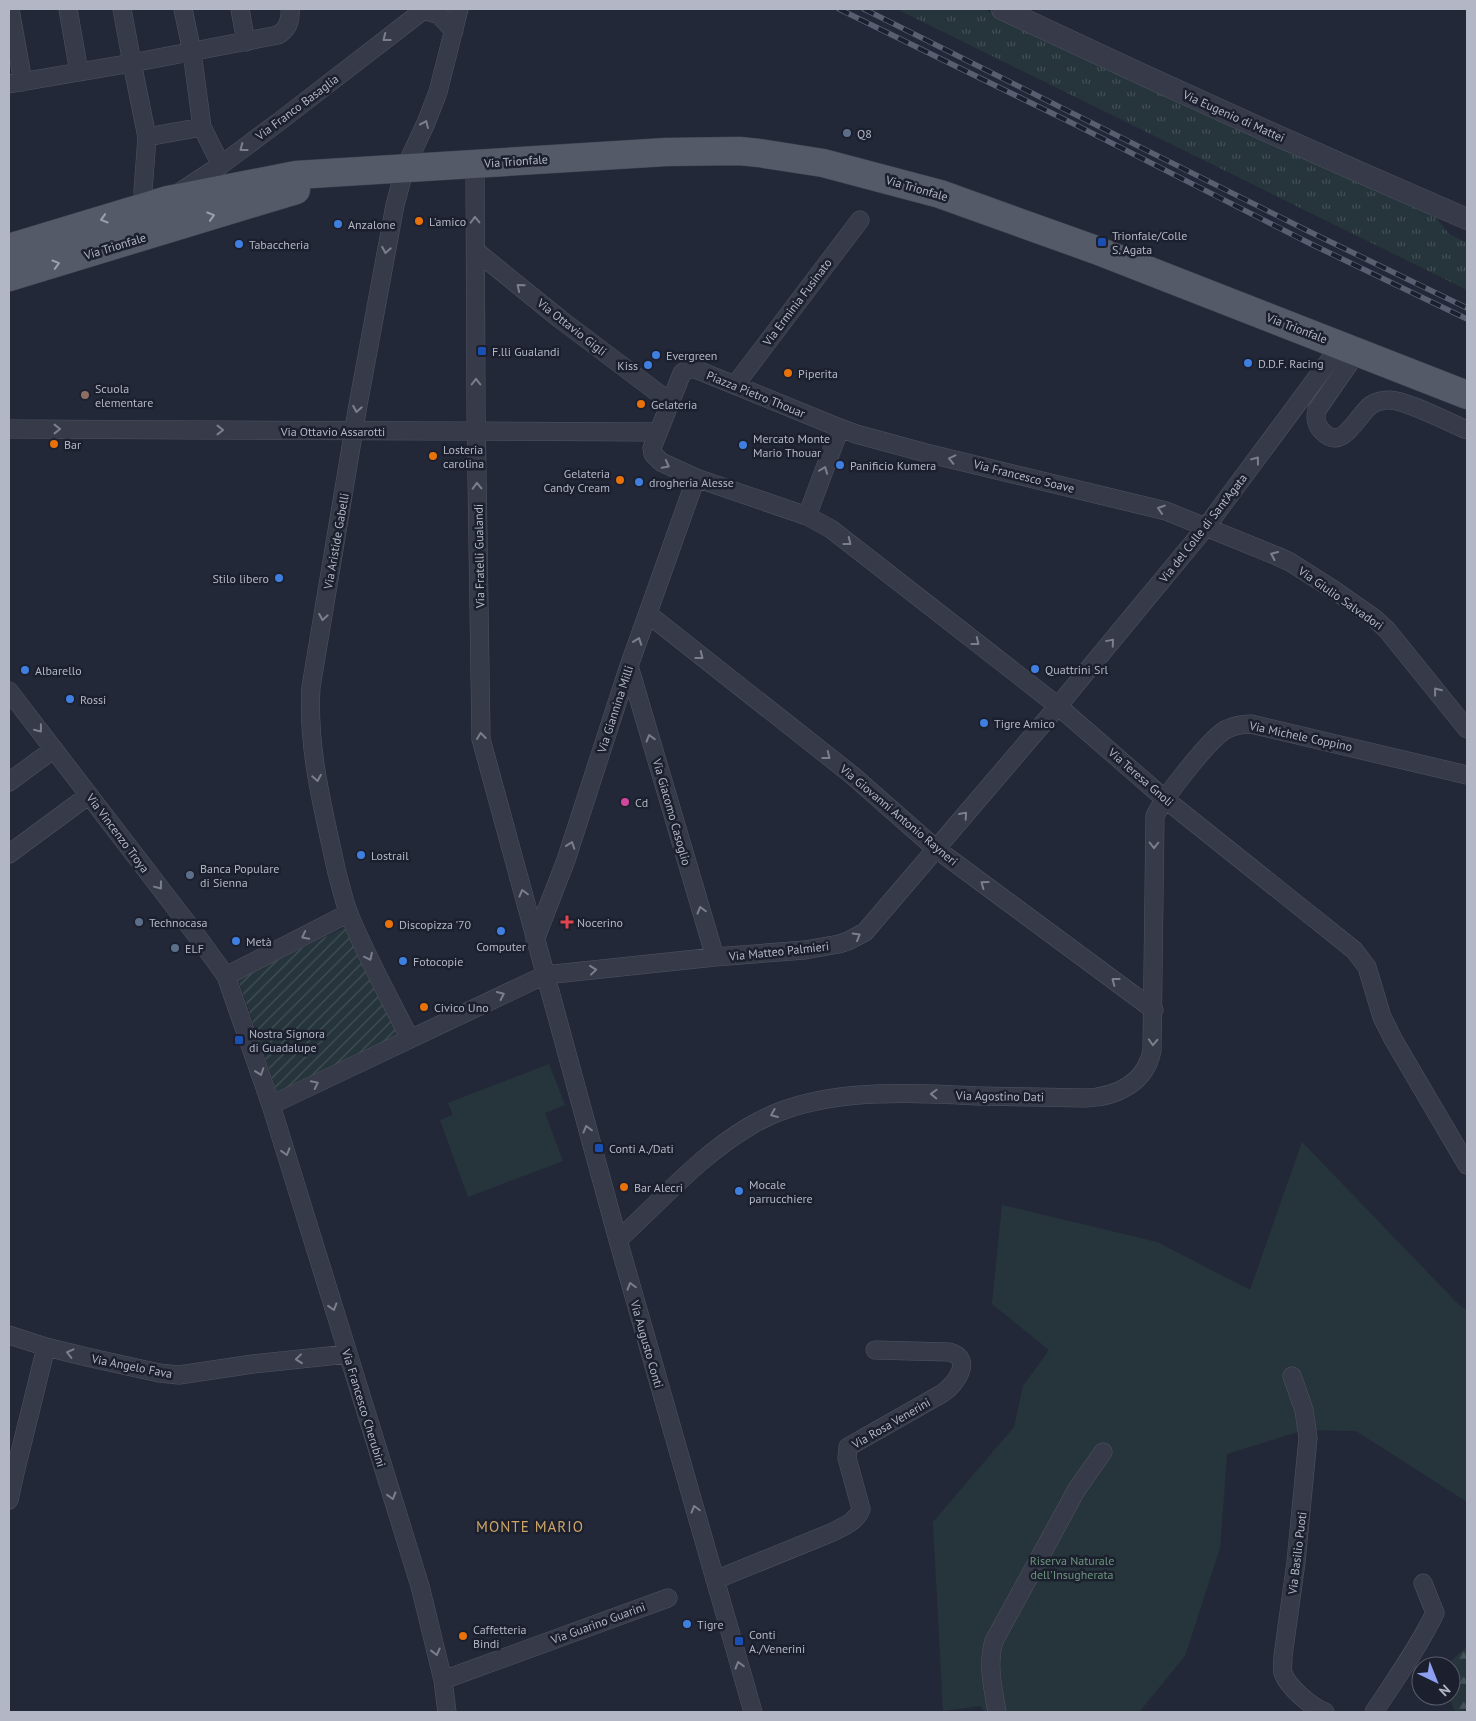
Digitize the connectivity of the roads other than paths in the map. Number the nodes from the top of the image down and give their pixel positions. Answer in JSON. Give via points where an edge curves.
{"nodes":[{"id":1,"x":10,"y":9,"type":"edge"},
{"id":2,"x":68,"y":9,"type":"edge"},
{"id":3,"x":122,"y":9,"type":"edge"},
{"id":4,"x":183,"y":9,"type":"edge"},
{"id":5,"x":240,"y":9,"type":"edge"},
{"id":6,"x":290,"y":9,"type":"edge"},
{"id":7,"x":425,"y":9,"type":"edge"},
{"id":8,"x":459,"y":9,"type":"edge"},
{"id":9,"x":1002,"y":9,"type":"edge"},
{"id":10,"x":454,"y":31,"type":"junction"},
{"id":11,"x":246,"y":42,"type":"junction"},
{"id":12,"x":192,"y":52,"type":"junction"},
{"id":13,"x":132,"y":63,"type":"junction"},
{"id":14,"x":79,"y":72,"type":"junction"},
{"id":15,"x":16,"y":83,"type":"edge"},
{"id":16,"x":202,"y":126,"type":"junction"},
{"id":17,"x":146,"y":137,"type":"junction"},
{"id":18,"x":221,"y":164,"type":"junction"},
{"id":19,"x":475,"y":164,"type":"junction"},
{"id":20,"x":405,"y":168,"type":"junction"},
{"id":21,"x":334,"y":173,"type":"junction"},
{"id":22,"x":156,"y":203,"type":"junction"},
{"id":23,"x":1467,"y":219,"type":"edge"},
{"id":24,"x":860,"y":220,"type":"dead end"},
{"id":25,"x":9,"y":248,"type":"edge"},
{"id":26,"x":476,"y":251,"type":"junction"},
{"id":27,"x":9,"y":277,"type":"edge"},
{"id":28,"x":1349,"y":348,"type":"junction"},
{"id":29,"x":735,"y":385,"type":"junction"},
{"id":30,"x":1467,"y":395,"type":"edge"},
{"id":31,"x":670,"y":402,"type":"junction"},
{"id":32,"x":840,"y":428,"type":"junction"},
{"id":33,"x":9,"y":429,"type":"edge"},
{"id":34,"x":1467,"y":430,"type":"edge"},
{"id":35,"x":354,"y":431,"type":"junction"},
{"id":36,"x":476,"y":431,"type":"junction"},
{"id":37,"x":658,"y":432,"type":"junction"},
{"id":38,"x":696,"y":478,"type":"junction"},
{"id":39,"x":807,"y":516,"type":"junction"},
{"id":40,"x":1206,"y":527,"type":"junction"},
{"id":41,"x":648,"y":614,"type":"junction"},
{"id":42,"x":629,"y":666,"type":"junction"},
{"id":43,"x":9,"y":691,"type":"edge"},
{"id":44,"x":1058,"y":706,"type":"junction"},
{"id":45,"x":1467,"y":729,"type":"edge"},
{"id":46,"x":54,"y":749,"type":"junction"},
{"id":47,"x":1467,"y":775,"type":"edge"},
{"id":48,"x":9,"y":782,"type":"edge"},
{"id":49,"x":89,"y":795,"type":"junction"},
{"id":50,"x":1165,"y":799,"type":"junction"},
{"id":51,"x":935,"y":848,"type":"junction"},
{"id":52,"x":9,"y":854,"type":"edge"},
{"id":53,"x":349,"y":913,"type":"junction"},
{"id":54,"x":536,"y":940,"type":"junction"},
{"id":55,"x":715,"y":957,"type":"junction"},
{"id":56,"x":544,"y":975,"type":"junction"},
{"id":57,"x":226,"y":976,"type":"junction"},
{"id":58,"x":1154,"y":1010,"type":"junction"},
{"id":59,"x":410,"y":1039,"type":"junction"},
{"id":60,"x":271,"y":1105,"type":"junction"},
{"id":61,"x":1467,"y":1165,"type":"edge"},
{"id":62,"x":618,"y":1240,"type":"junction"},
{"id":63,"x":9,"y":1336,"type":"edge"},
{"id":64,"x":46,"y":1347,"type":"junction"},
{"id":65,"x":875,"y":1350,"type":"dead end"},
{"id":66,"x":348,"y":1354,"type":"junction"},
{"id":67,"x":1292,"y":1376,"type":"dead end"},
{"id":68,"x":1103,"y":1452,"type":"dead end"},
{"id":69,"x":12,"y":1472,"type":"edge"},
{"id":70,"x":9,"y":1500,"type":"edge"},
{"id":71,"x":715,"y":1580,"type":"junction"},
{"id":72,"x":1423,"y":1582,"type":"dead end"},
{"id":73,"x":668,"y":1598,"type":"dead end"},
{"id":74,"x":443,"y":1680,"type":"junction"},
{"id":75,"x":447,"y":1712,"type":"edge"},
{"id":76,"x":752,"y":1712,"type":"edge"},
{"id":77,"x":997,"y":1712,"type":"edge"},
{"id":78,"x":1322,"y":1712,"type":"edge"},
{"id":79,"x":1374,"y":1712,"type":"edge"}],
"edges":[{"from":1,"to":15,"type":"street"},
{"from":2,"to":14,"type":"street"},
{"from":3,"to":13,"type":"street"},
{"from":4,"to":12,"type":"street"},
{"from":5,"to":11,"type":"street"},
{"from":6,"to":11,"type":"street","via":[[290,20],[283,32]]},
{"from":7,"to":10,"type":"street","name":"Via Franco Basaglia","via":[[439,15]]},
{"from":7,"to":18,"type":"street","name":"Via Franco Basaglia","one_way":true},
{"from":8,"to":10,"type":"street","name":"Via Aristide Gabelli"},
{"from":9,"to":23,"type":"street","name":"Via Eugenio di Mattei","via":[[1148,78]]},
{"from":20,"to":10,"type":"street","name":"Via Aristide Gabelli","one_way":true,"via":[[436,98]]},
{"from":11,"to":12,"type":"street"},
{"from":12,"to":13,"type":"street"},
{"from":12,"to":16,"type":"street"},
{"from":13,"to":14,"type":"street"},
{"from":13,"to":17,"type":"street"},
{"from":14,"to":15,"type":"street"},
{"from":16,"to":17,"type":"street"},
{"from":16,"to":18,"type":"street"},
{"from":17,"to":22,"type":"street","via":[[144,192]]},
{"from":18,"to":22,"type":"street","name":"Via Franco Basaglia"},
{"from":19,"to":20,"type":"main road","name":"Via Trionfale"},
{"from":26,"to":19,"type":"street","name":"Via Fratelli Gualandi","one_way":true},
{"from":19,"to":28,"type":"main road","name":"Via Trionfale","via":[[666,152],[739,151],[810,160],[940,194],[990,211]]},
{"from":20,"to":21,"type":"main road","name":"Via Trionfale"},
{"from":20,"to":35,"type":"street","name":"Via Aristide Gabelli","one_way":true,"via":[[392,218]]},
{"from":21,"to":22,"type":"main road","name":"Via Trionfale","via":[[290,176]]},
{"from":27,"to":21,"type":"main road","name":"Via Trionfale","one_way":true,"via":[[284,194]]},
{"from":22,"to":25,"type":"main road","name":"Via Trionfale","one_way":true},
{"from":24,"to":29,"type":"street","name":"Via Erminia Fusinato"},
{"from":31,"to":26,"type":"street","name":"Via Ottavio Gigli","one_way":true},
{"from":36,"to":26,"type":"street","name":"Via Fratelli Gualandi","one_way":true},
{"from":28,"to":30,"type":"main road","name":"Via Trionfale"},
{"from":28,"to":34,"type":"street","via":[[1317,410],[1316,420],[1323,432],[1332,437],[1343,435],[1371,405],[1390,400]]},
{"from":40,"to":28,"type":"street","name":"Via del Colle di Sant'Agata","one_way":true},
{"from":29,"to":31,"type":"street","name":"Piazza Pietro Thouar","via":[[688,369],[681,374]]},
{"from":29,"to":32,"type":"street","name":"Piazza Pietro Thouar"},
{"from":31,"to":37,"type":"street","name":"Piazza Pietro Thouar"},
{"from":39,"to":32,"type":"street","one_way":true},
{"from":40,"to":32,"type":"street","name":"Via Francesco Soave","one_way":true,"via":[[1150,506],[926,453]]},
{"from":33,"to":35,"type":"street","name":"Via Ottavio Assarotti","one_way":true},
{"from":35,"to":36,"type":"street","name":"Via Ottavio Assarotti"},
{"from":35,"to":53,"type":"street","name":"Via Aristide Gabelli","one_way":true,"via":[[311,687],[310,718],[319,785],[337,873]]},
{"from":36,"to":37,"type":"street","name":"Via Ottavio Assarotti"},
{"from":54,"to":36,"type":"street","name":"Via Fratelli Gualandi","one_way":true,"via":[[481,739]]},
{"from":37,"to":38,"type":"street","name":"Piazza Pietro Thouar","one_way":true,"via":[[652,448],[656,458]]},
{"from":38,"to":39,"type":"street","name":"Piazza Pietro Thouar"},
{"from":38,"to":41,"type":"street","name":"Via Giannina Milli"},
{"from":39,"to":44,"type":"street","name":"Via Teresa Gnoli","one_way":true,"via":[[842,536]]},
{"from":44,"to":40,"type":"street","name":"Via del Colle di Sant'Agata","one_way":true},
{"from":45,"to":40,"type":"street","name":"Via Giulio Salvadori","one_way":true,"via":[[1396,639],[1374,618],[1290,562]]},
{"from":42,"to":41,"type":"street","name":"Via Giannina Milli","one_way":true},
{"from":41,"to":51,"type":"street","name":"Via Giovanni Antonio Rayneri","one_way":true,"via":[[852,775]]},
{"from":54,"to":42,"type":"street","name":"Via Giannina Milli","one_way":true},
{"from":55,"to":42,"type":"street","name":"Via Giacomo Casoglio","one_way":true},
{"from":43,"to":46,"type":"street","name":"Via Vincenzo Troya","one_way":true},
{"from":44,"to":50,"type":"street","name":"Via Teresa Gnoli"},
{"from":51,"to":44,"type":"street","name":"Via Matteo Palmieri","one_way":true},
{"from":46,"to":48,"type":"street"},
{"from":46,"to":49,"type":"street","name":"Via Vincenzo Troya"},
{"from":47,"to":50,"type":"street","name":"Via Michele Coppino","via":[[1245,724],[1220,734]]},
{"from":49,"to":52,"type":"street"},
{"from":49,"to":57,"type":"street","name":"Via Vincenzo Troya","one_way":true},
{"from":50,"to":58,"type":"street","name":"Via Agostino Dati","one_way":true,"via":[[1154,822]]},
{"from":50,"to":61,"type":"street","name":"Via Teresa Gnoli","via":[[1354,950],[1367,967],[1382,1017],[1393,1039]]},
{"from":55,"to":51,"type":"street","name":"Via Matteo Palmieri","one_way":true,"via":[[829,947],[854,938],[870,927]]},
{"from":58,"to":51,"type":"street","name":"Via Giovanni Antonio Rayneri","one_way":true},
{"from":53,"to":57,"type":"street","one_way":true},
{"from":53,"to":59,"type":"street","name":"Via Aristide Gabelli","one_way":true},
{"from":54,"to":56,"type":"street","name":"Via Fratelli Gualandi"},
{"from":56,"to":55,"type":"street","name":"Via Matteo Palmieri","one_way":true},
{"from":59,"to":56,"type":"street","name":"Via Matteo Palmieri","one_way":true},
{"from":62,"to":56,"type":"street","name":"Via Augusto Conti","one_way":true},
{"from":57,"to":60,"type":"street","name":"Via Vincenzo Troya","one_way":true},
{"from":58,"to":62,"type":"street","name":"Via Agostino Dati","one_way":true,"via":[[1150,1062],[1128,1088],[1117,1093],[1086,1098],[870,1093],[783,1110],[727,1141]]},
{"from":60,"to":59,"type":"street","name":"Via Matteo Palmieri","one_way":true},
{"from":60,"to":66,"type":"street","name":"Via Francesco Cherubini","one_way":true},
{"from":71,"to":62,"type":"street","name":"Via Augusto Conti","one_way":true},
{"from":63,"to":64,"type":"street","name":"Via Angelo Fava"},
{"from":66,"to":64,"type":"street","name":"Via Angelo Fava","one_way":true,"via":[[180,1375]]},
{"from":64,"to":69,"type":"street"},
{"from":65,"to":71,"type":"street","name":"Via Rosa Venerini","via":[[949,1352],[959,1357],[960,1372],[943,1393],[849,1446],[847,1458],[861,1509],[850,1523]]},
{"from":66,"to":74,"type":"street","name":"Via Francesco Cherubini","one_way":true,"via":[[413,1588]]},
{"from":67,"to":78,"type":"street","name":"Via Basilio Puoti","via":[[1305,1416],[1308,1438],[1283,1668],[1284,1676],[1294,1689]]},
{"from":68,"to":77,"type":"street","via":[[1077,1489],[994,1641],[991,1667]]},
{"from":69,"to":70,"type":"street"},
{"from":76,"to":71,"type":"street","name":"Via Augusto Conti","one_way":true},
{"from":72,"to":79,"type":"street","via":[[1435,1612]]},
{"from":73,"to":74,"type":"street","name":"Via Guarino Guarini"},
{"from":74,"to":75,"type":"street","name":"Via Francesco Cherubini"}]}
